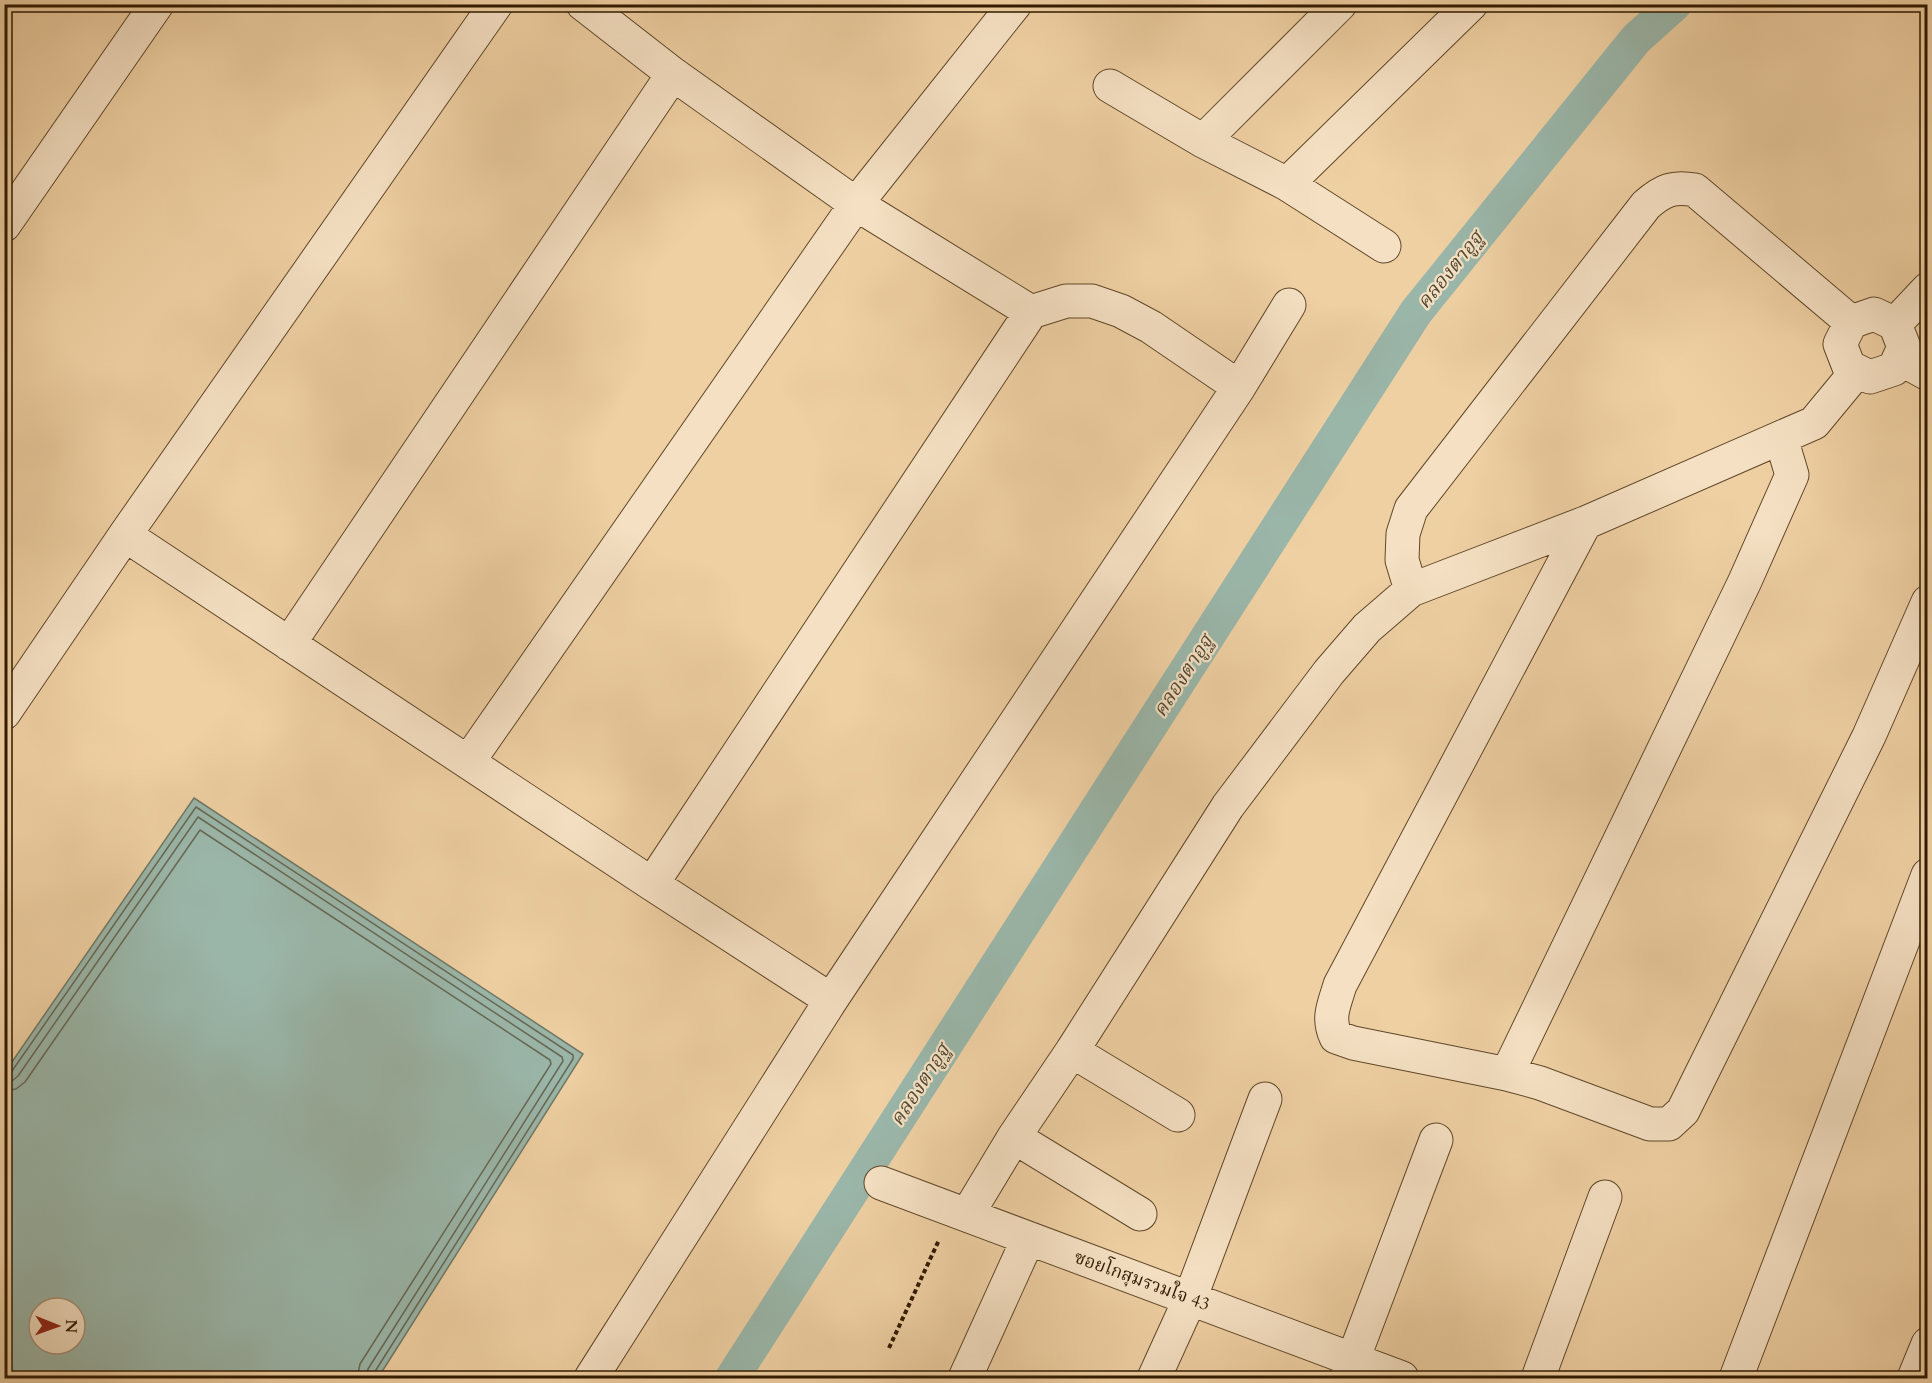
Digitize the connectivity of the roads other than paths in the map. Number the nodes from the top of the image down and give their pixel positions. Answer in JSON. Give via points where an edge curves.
{"nodes":[{"id":1,"x":158,"y":4,"type":"edge"},
{"id":2,"x":496,"y":4,"type":"edge"},
{"id":3,"x":583,"y":4,"type":"edge"},
{"id":4,"x":1015,"y":4,"type":"edge"},
{"id":5,"x":1340,"y":4,"type":"edge"},
{"id":6,"x":1471,"y":4,"type":"edge"},
{"id":7,"x":673,"y":74,"type":"junction"},
{"id":8,"x":1110,"y":86,"type":"dead end"},
{"id":9,"x":1203,"y":141,"type":"junction"},
{"id":10,"x":1287,"y":184,"type":"junction"},
{"id":11,"x":855,"y":204,"type":"junction"},
{"id":12,"x":6,"y":219,"type":"edge"},
{"id":13,"x":1384,"y":246,"type":"dead end"},
{"id":14,"x":1928,"y":289,"type":"edge"},
{"id":15,"x":1289,"y":305,"type":"dead end"},
{"id":16,"x":1031,"y":312,"type":"junction"},
{"id":17,"x":1851,"y":322,"type":"junction"},
{"id":18,"x":1895,"y":324,"type":"junction"},
{"id":19,"x":1899,"y":358,"type":"junction"},
{"id":20,"x":1857,"y":371,"type":"junction"},
{"id":21,"x":1928,"y":374,"type":"edge"},
{"id":22,"x":1239,"y":387,"type":"junction"},
{"id":23,"x":1781,"y":438,"type":"junction"},
{"id":24,"x":1585,"y":523,"type":"junction"},
{"id":25,"x":125,"y":536,"type":"junction"},
{"id":26,"x":1411,"y":590,"type":"junction"},
{"id":27,"x":1928,"y":602,"type":"edge"},
{"id":28,"x":289,"y":644,"type":"junction"},
{"id":29,"x":4,"y":713,"type":"edge"},
{"id":30,"x":468,"y":762,"type":"junction"},
{"id":31,"x":1928,"y":875,"type":"edge"},
{"id":32,"x":652,"y":884,"type":"junction"},
{"id":33,"x":831,"y":1000,"type":"junction"},
{"id":34,"x":1072,"y":1051,"type":"junction"},
{"id":35,"x":1507,"y":1074,"type":"junction"},
{"id":36,"x":1265,"y":1099,"type":"dead end"},
{"id":37,"x":1178,"y":1115,"type":"dead end"},
{"id":38,"x":1014,"y":1137,"type":"junction"},
{"id":39,"x":1436,"y":1140,"type":"dead end"},
{"id":40,"x":881,"y":1183,"type":"dead end"},
{"id":41,"x":1605,"y":1197,"type":"dead end"},
{"id":42,"x":960,"y":1213,"type":"junction"},
{"id":43,"x":1140,"y":1214,"type":"dead end"},
{"id":44,"x":1028,"y":1239,"type":"junction"},
{"id":45,"x":1190,"y":1299,"type":"junction"},
{"id":46,"x":1928,"y":1344,"type":"edge"},
{"id":47,"x":1350,"y":1369,"type":"edge"},
{"id":48,"x":591,"y":1378,"type":"edge"},
{"id":49,"x":965,"y":1378,"type":"edge"},
{"id":50,"x":1154,"y":1378,"type":"edge"},
{"id":51,"x":1402,"y":1378,"type":"edge"},
{"id":52,"x":1538,"y":1378,"type":"edge"},
{"id":53,"x":1736,"y":1378,"type":"edge"},
{"id":54,"x":1914,"y":1378,"type":"edge"}],
"edges":[{"from":1,"to":12,"type":"street"},
{"from":2,"to":25,"type":"street"},
{"from":3,"to":7,"type":"street"},
{"from":4,"to":11,"type":"street"},
{"from":5,"to":9,"type":"street"},
{"from":6,"to":10,"type":"street"},
{"from":7,"to":11,"type":"street"},
{"from":7,"to":28,"type":"street"},
{"from":8,"to":9,"type":"street"},
{"from":9,"to":10,"type":"street"},
{"from":10,"to":13,"type":"street"},
{"from":11,"to":16,"type":"street"},
{"from":11,"to":30,"type":"street"},
{"from":14,"to":18,"type":"street"},
{"from":15,"to":22,"type":"street"},
{"from":16,"to":22,"type":"street","via":[[1066,301],[1092,301],[1121,311]]},
{"from":16,"to":32,"type":"street"},
{"from":17,"to":18,"type":"street","via":[[1874,314]]},
{"from":17,"to":20,"type":"street","via":[[1840,344],[1849,367]]},
{"from":17,"to":26,"type":"street","via":[[1695,190],[1679,187],[1659,193],[1412,509],[1404,534],[1402,560]]},
{"from":18,"to":19,"type":"street","via":[[1904,347]]},
{"from":19,"to":20,"type":"street","via":[[1894,369],[1870,377]]},
{"from":19,"to":21,"type":"street"},
{"from":20,"to":23,"type":"street","via":[[1814,423]]},
{"from":22,"to":33,"type":"street"},
{"from":23,"to":24,"type":"street"},
{"from":23,"to":35,"type":"street","via":[[1792,475]]},
{"from":24,"to":26,"type":"street"},
{"from":24,"to":35,"type":"street","via":[[1340,985],[1332,1008],[1330,1026],[1336,1037]]},
{"from":25,"to":28,"type":"street"},
{"from":25,"to":29,"type":"street"},
{"from":26,"to":34,"type":"street","via":[[1367,628],[1329,672],[1228,806]]},
{"from":27,"to":35,"type":"street","via":[[1869,736],[1683,1111],[1669,1124],[1650,1124]]},
{"from":28,"to":30,"type":"street"},
{"from":30,"to":32,"type":"street"},
{"from":31,"to":53,"type":"street"},
{"from":32,"to":33,"type":"street"},
{"from":33,"to":48,"type":"street"},
{"from":34,"to":37,"type":"street"},
{"from":34,"to":38,"type":"street"},
{"from":36,"to":45,"type":"street"},
{"from":38,"to":42,"type":"street"},
{"from":38,"to":43,"type":"street"},
{"from":39,"to":47,"type":"street"},
{"from":40,"to":42,"type":"street","name":"ซอยโกสุมรวมใจ 43"},
{"from":41,"to":52,"type":"street"},
{"from":42,"to":44,"type":"street","name":"ซอยโกสุมรวมใจ 43"},
{"from":44,"to":45,"type":"street","name":"ซอยโกสุมรวมใจ 43"},
{"from":44,"to":49,"type":"street"},
{"from":45,"to":47,"type":"street","name":"ซอยโกสุมรวมใจ 43"},
{"from":45,"to":50,"type":"street"},
{"from":46,"to":54,"type":"street"},
{"from":47,"to":51,"type":"street","name":"ซอยโกสุมรวมใจ 43"}]}
